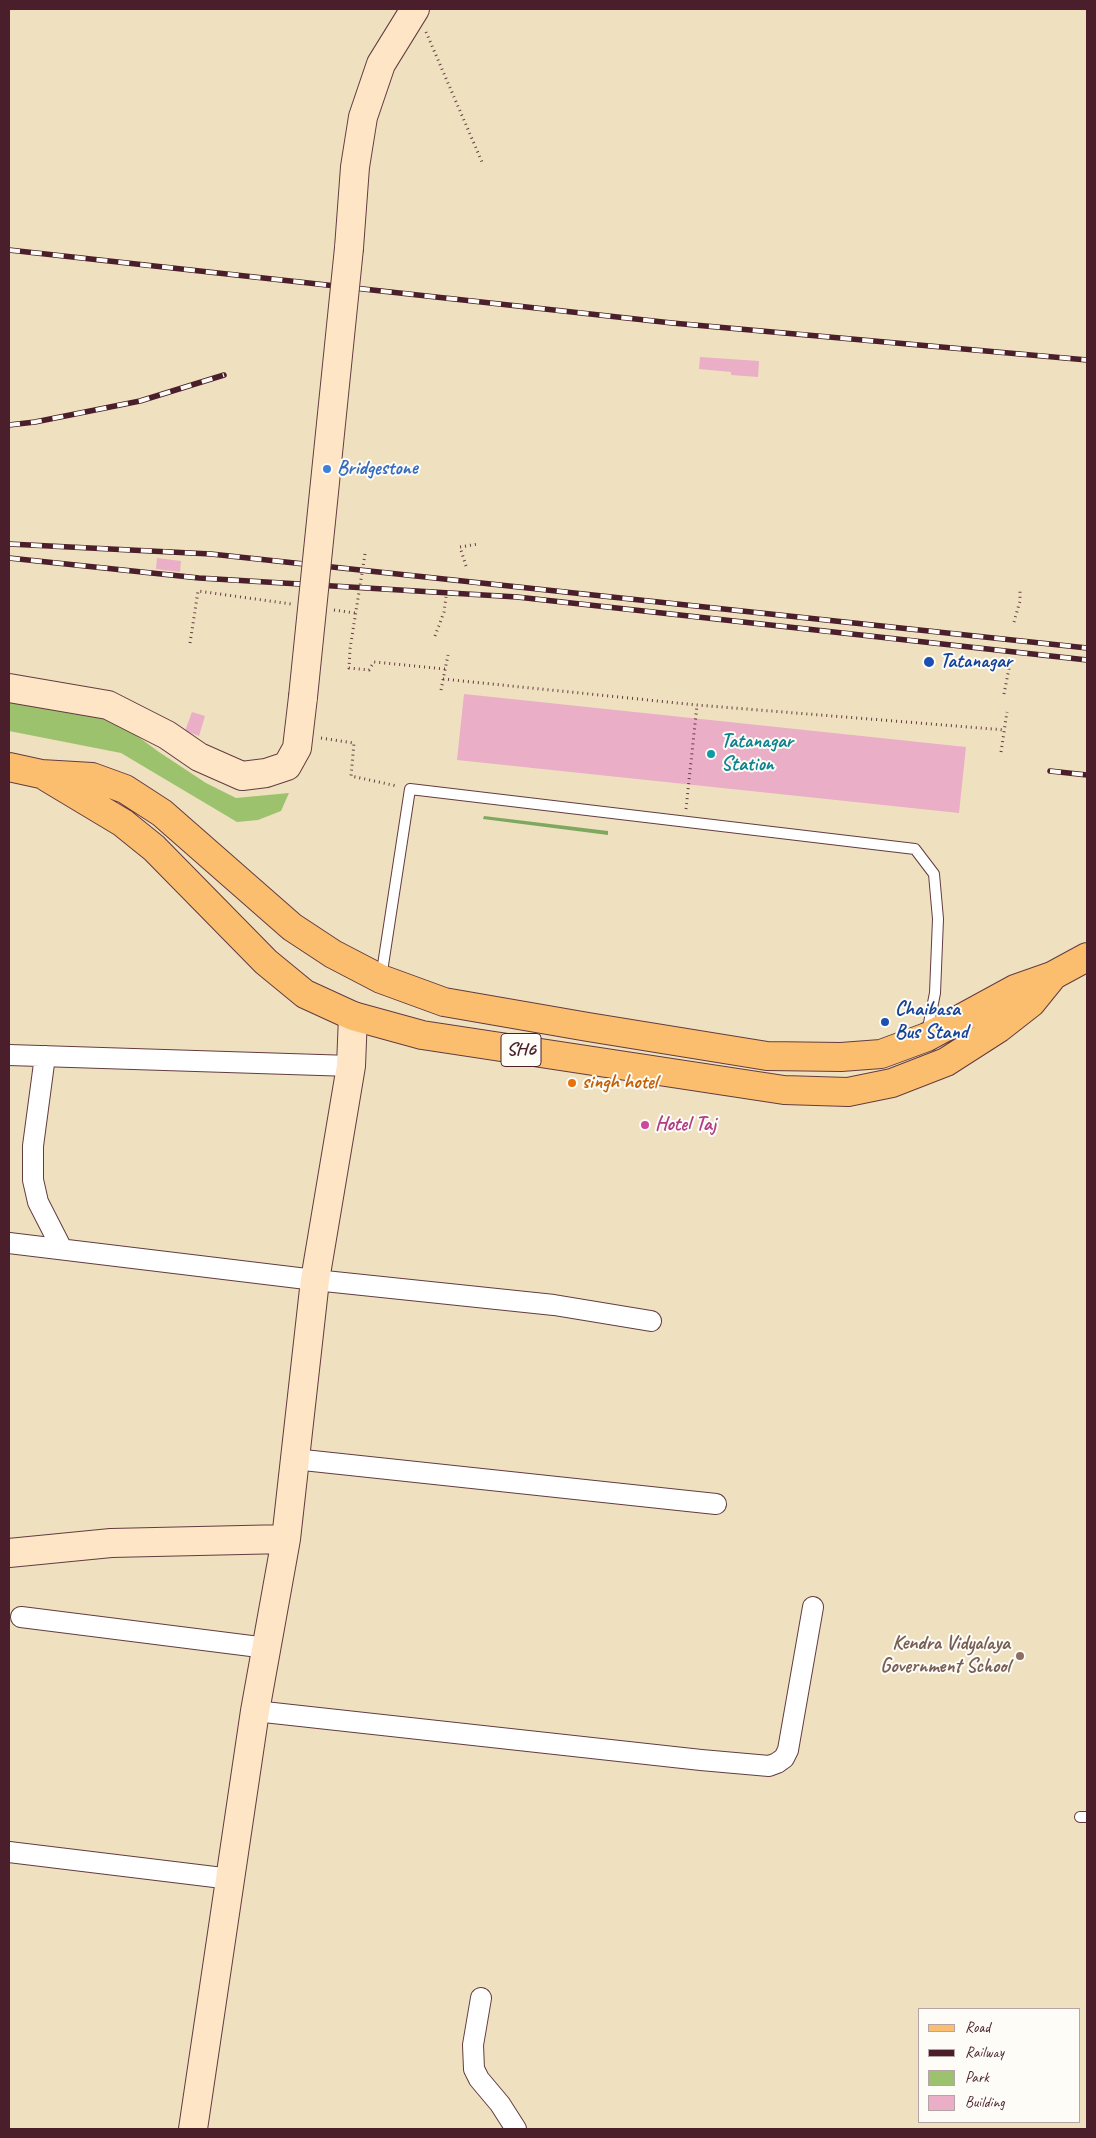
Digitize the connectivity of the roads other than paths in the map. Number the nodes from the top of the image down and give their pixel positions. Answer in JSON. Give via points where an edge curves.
{"nodes":[{"id":1,"x":419,"y":18,"type":"edge"},
{"id":2,"x":9,"y":688,"type":"edge"},
{"id":3,"x":9,"y":767,"type":"edge"},
{"id":4,"x":41,"y":774,"type":"junction"},
{"id":5,"x":1087,"y":957,"type":"edge"},
{"id":6,"x":1052,"y":976,"type":"junction"},
{"id":7,"x":381,"y":979,"type":"junction"},
{"id":8,"x":352,"y":1016,"type":"junction"},
{"id":9,"x":927,"y":1038,"type":"junction"},
{"id":10,"x":9,"y":1055,"type":"edge"},
{"id":11,"x":45,"y":1056,"type":"junction"},
{"id":12,"x":351,"y":1066,"type":"junction"},
{"id":13,"x":9,"y":1243,"type":"edge"},
{"id":14,"x":62,"y":1249,"type":"junction"},
{"id":15,"x":314,"y":1280,"type":"junction"},
{"id":16,"x":651,"y":1321,"type":"dead end"},
{"id":17,"x":294,"y":1459,"type":"junction"},
{"id":18,"x":716,"y":1504,"type":"dead end"},
{"id":19,"x":286,"y":1539,"type":"junction"},
{"id":20,"x":9,"y":1553,"type":"edge"},
{"id":21,"x":813,"y":1607,"type":"dead end"},
{"id":22,"x":21,"y":1617,"type":"dead end"},
{"id":23,"x":267,"y":1648,"type":"junction"},
{"id":24,"x":255,"y":1711,"type":"junction"},
{"id":25,"x":9,"y":1852,"type":"edge"},
{"id":26,"x":231,"y":1879,"type":"junction"},
{"id":27,"x":481,"y":1998,"type":"dead end"},
{"id":28,"x":193,"y":2129,"type":"edge"},
{"id":29,"x":516,"y":2129,"type":"edge"}],
"edges":[{"from":1,"to":2,"type":"street","bridge":true,"via":[[380,64],[363,117],[355,167],[303,697],[297,748],[287,766],[242,776],[199,757],[167,734],[108,704]]},
{"from":3,"to":4,"type":"main road","number":"SH6"},
{"from":4,"to":7,"type":"main road","number":"SH6","via":[[92,778],[125,789],[162,813],[292,927],[333,954]]},
{"from":4,"to":8,"type":"main road","number":"SH6","via":[[123,823],[154,848],[266,962],[306,994]]},
{"from":5,"to":6,"type":"main road","number":"SH6"},
{"from":6,"to":8,"type":"main road","number":"SH6","via":[[1031,1003],[946,1062],[892,1083],[848,1092],[784,1090],[422,1035]]},
{"from":6,"to":9,"type":"main road","number":"SH6","via":[[1015,989]]},
{"from":7,"to":9,"type":"main road","number":"SH6","via":[[444,1002],[767,1056],[882,1054]]},
{"from":7,"to":9,"type":"lane","via":[[410,789],[915,850],[934,874],[938,919],[935,993]]},
{"from":8,"to":12,"type":"street"},
{"from":10,"to":11,"type":"street"},
{"from":11,"to":12,"type":"street"},
{"from":11,"to":14,"type":"street","via":[[33,1146],[33,1180],[38,1202]]},
{"from":12,"to":15,"type":"street"},
{"from":13,"to":14,"type":"street"},
{"from":14,"to":15,"type":"street"},
{"from":15,"to":16,"type":"street","via":[[554,1305]]},
{"from":15,"to":17,"type":"street"},
{"from":17,"to":18,"type":"street"},
{"from":17,"to":19,"type":"street"},
{"from":19,"to":20,"type":"street","via":[[111,1544]]},
{"from":19,"to":23,"type":"street"},
{"from":21,"to":24,"type":"street","via":[[788,1750],[784,1758],[769,1766]]},
{"from":22,"to":23,"type":"street"},
{"from":23,"to":24,"type":"street"},
{"from":24,"to":26,"type":"street"},
{"from":25,"to":26,"type":"street"},
{"from":26,"to":28,"type":"street"},
{"from":27,"to":29,"type":"street","via":[[473,2045],[474,2069]]}]}
